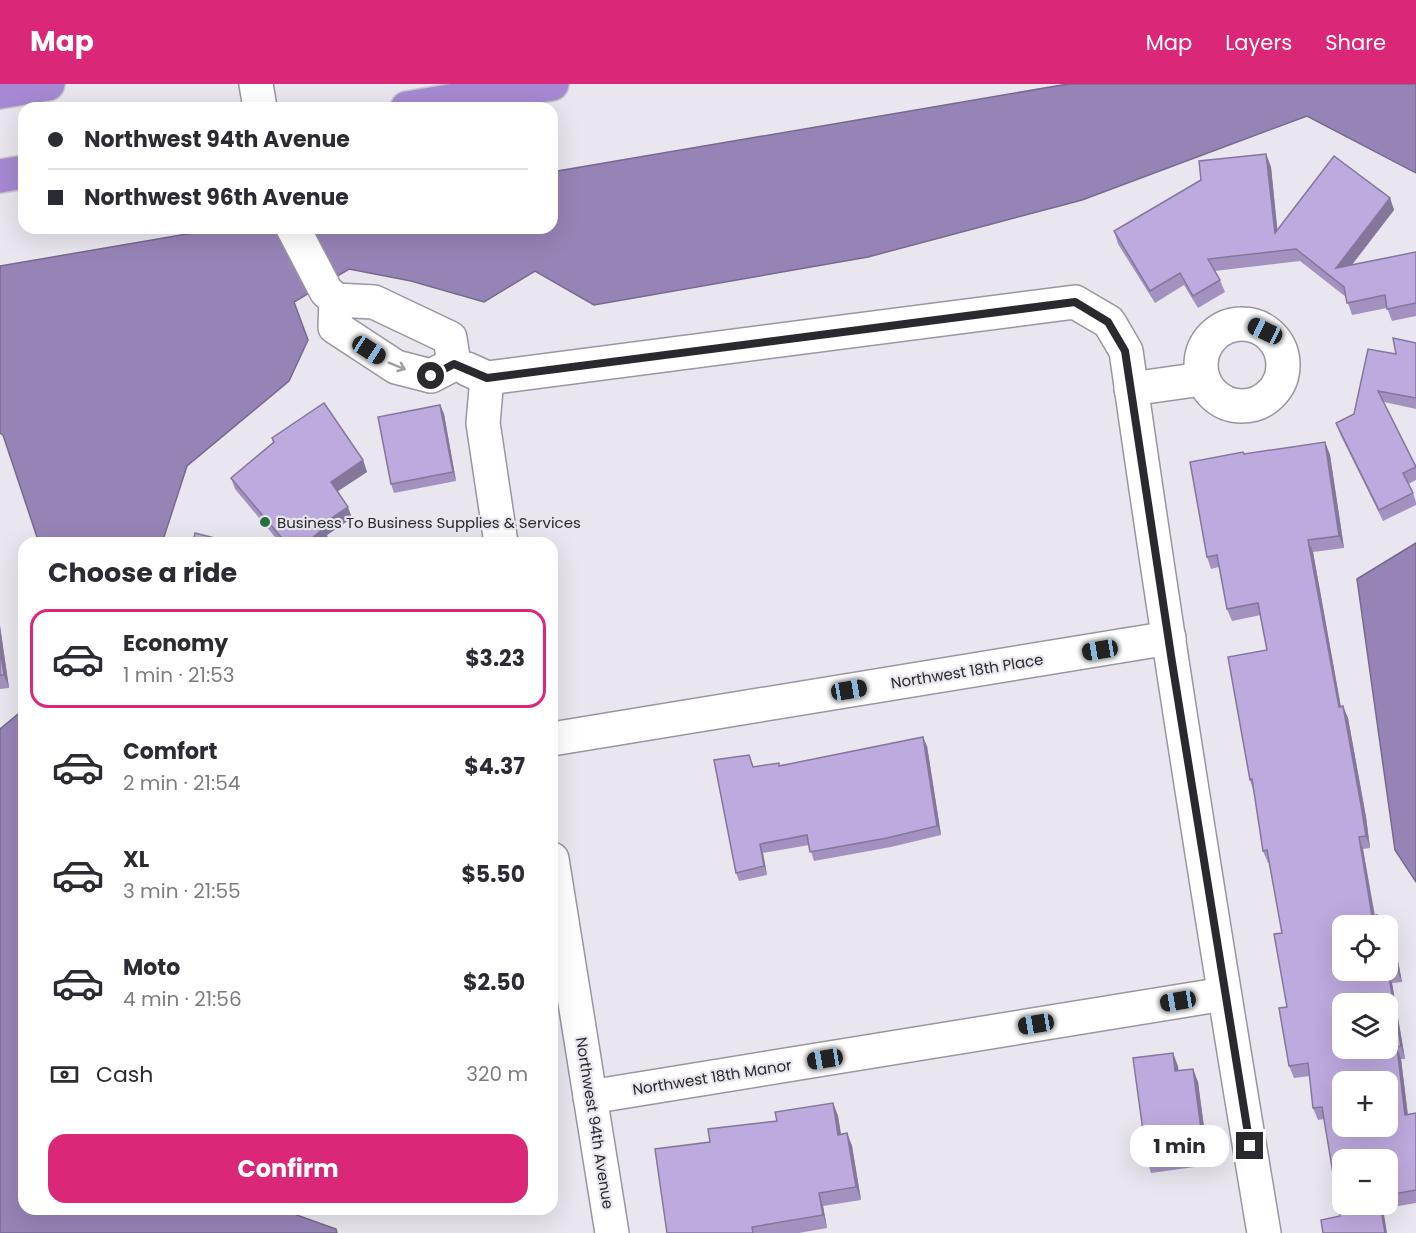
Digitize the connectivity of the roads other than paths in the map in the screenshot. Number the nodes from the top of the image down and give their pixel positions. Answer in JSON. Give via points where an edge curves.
{"nodes":[{"id":1,"x":48,"y":84,"type":"edge"},
{"id":2,"x":256,"y":84,"type":"edge"},
{"id":3,"x":552,"y":84,"type":"edge"},
{"id":4,"x":0,"y":92,"type":"edge"},
{"id":5,"x":259,"y":102,"type":"edge"},
{"id":6,"x":443,"y":102,"type":"edge"},
{"id":7,"x":18,"y":173,"type":"edge"},
{"id":8,"x":0,"y":176,"type":"edge"},
{"id":9,"x":296,"y":234,"type":"edge"},
{"id":10,"x":331,"y":296,"type":"junction"},
{"id":11,"x":454,"y":364,"type":"junction"},
{"id":12,"x":487,"y":378,"type":"junction"},
{"id":13,"x":1202,"y":379,"type":"dead end"},
{"id":14,"x":1131,"y":389,"type":"junction"},
{"id":15,"x":500,"y":537,"type":"edge"},
{"id":16,"x":1169,"y":638,"type":"junction"},
{"id":17,"x":558,"y":738,"type":"edge"},
{"id":18,"x":558,"y":937,"type":"edge"},
{"id":19,"x":1224,"y":994,"type":"junction"},
{"id":20,"x":564,"y":1015,"type":"edge"},
{"id":21,"x":590,"y":1097,"type":"junction"},
{"id":22,"x":612,"y":1233,"type":"edge"},
{"id":23,"x":1264,"y":1233,"type":"edge"}],
"edges":[{"from":1,"to":4,"type":"highway"},
{"from":2,"to":5,"type":"street"},
{"from":3,"to":6,"type":"highway"},
{"from":7,"to":8,"type":"highway"},
{"from":9,"to":10,"type":"street"},
{"from":10,"to":11,"type":"street","via":[[374,302],[450,338]]},
{"from":10,"to":11,"type":"street","one_way":true,"via":[[335,327],[396,368],[431,376]]},
{"from":11,"to":12,"type":"street"},
{"from":12,"to":14,"type":"street","via":[[1075,302],[1108,322],[1125,351]]},
{"from":12,"to":15,"type":"street","via":[[483,423]]},
{"from":13,"to":14,"type":"street"},
{"from":14,"to":16,"type":"street"},
{"from":16,"to":17,"type":"street","name":"Northwest 18th Place"},
{"from":16,"to":19,"type":"street"},
{"from":18,"to":20,"type":"street","name":"Northwest 94th Avenue"},
{"from":19,"to":21,"type":"street","name":"Northwest 18th Manor"},
{"from":19,"to":23,"type":"street"},
{"from":20,"to":21,"type":"street","name":"Northwest 94th Avenue"},
{"from":21,"to":22,"type":"street","name":"Northwest 94th Avenue"}]}
